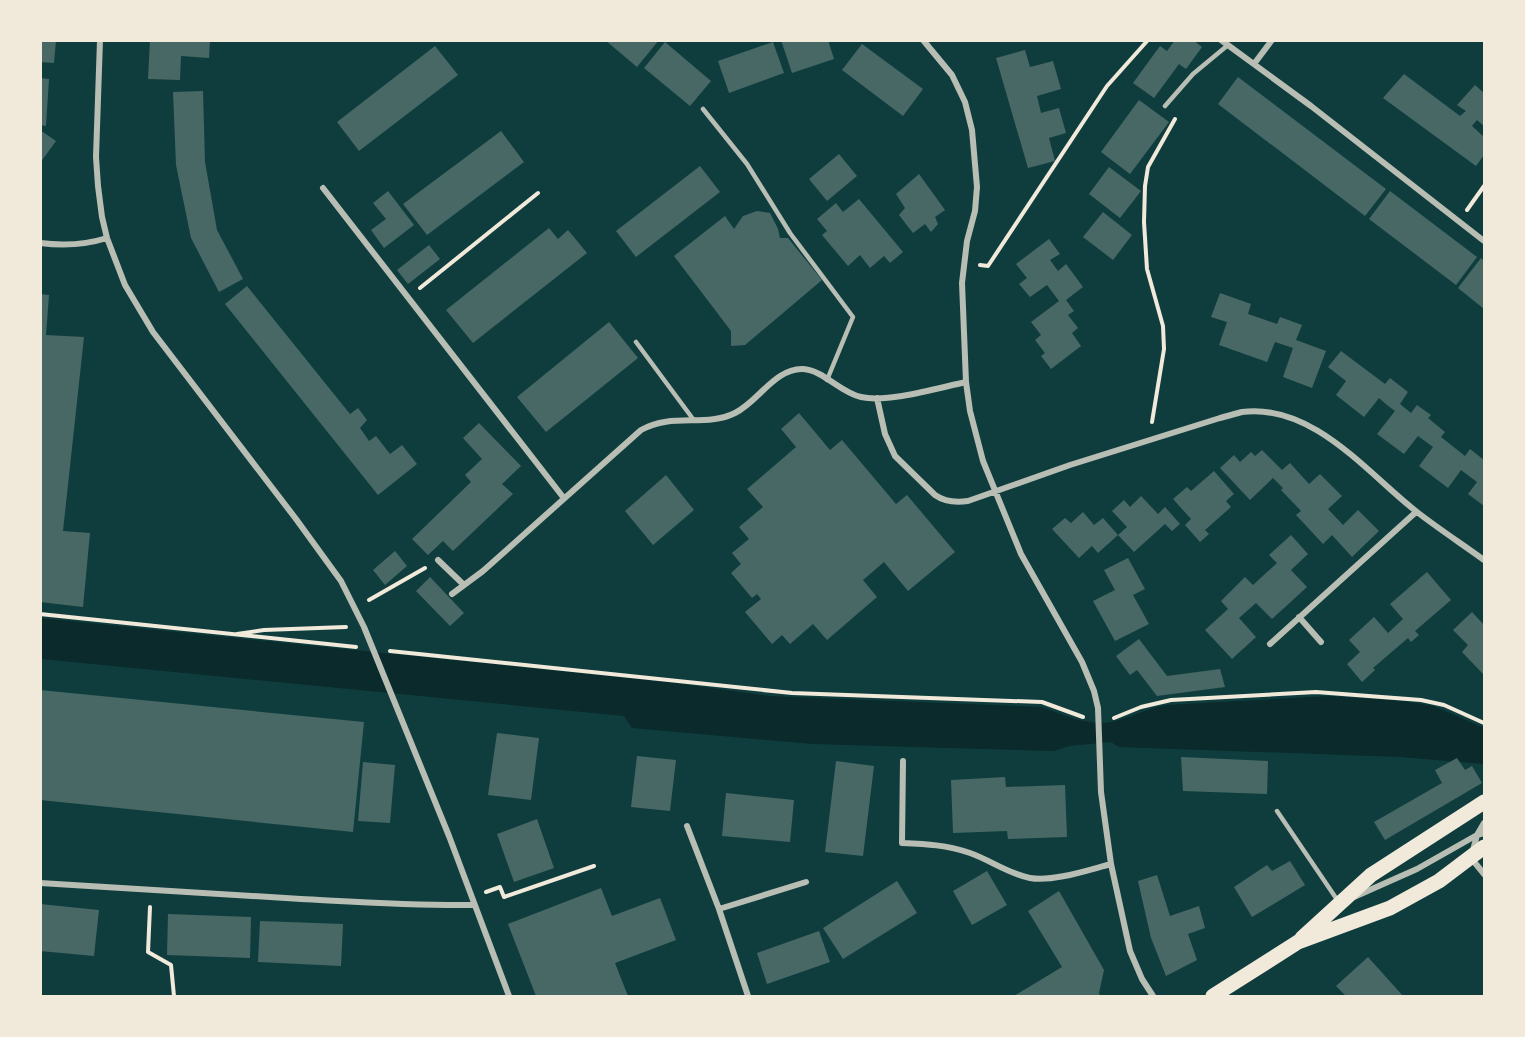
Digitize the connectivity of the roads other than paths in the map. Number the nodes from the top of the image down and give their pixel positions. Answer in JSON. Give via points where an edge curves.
{"nodes":[{"id":1,"x":100,"y":40,"type":"edge"},
{"id":2,"x":923,"y":40,"type":"edge"},
{"id":3,"x":1221,"y":40,"type":"edge"},
{"id":4,"x":1272,"y":40,"type":"edge"},
{"id":5,"x":1228,"y":45,"type":"junction"},
{"id":6,"x":1254,"y":64,"type":"junction"},
{"id":7,"x":1165,"y":106,"type":"dead end"},
{"id":8,"x":703,"y":109,"type":"dead end"},
{"id":9,"x":323,"y":188,"type":"dead end"},
{"id":10,"x":107,"y":238,"type":"junction"},
{"id":11,"x":1485,"y":241,"type":"edge"},
{"id":12,"x":40,"y":243,"type":"edge"},
{"id":13,"x":636,"y":342,"type":"dead end"},
{"id":14,"x":827,"y":380,"type":"junction"},
{"id":15,"x":966,"y":382,"type":"junction"},
{"id":16,"x":877,"y":398,"type":"junction"},
{"id":17,"x":693,"y":419,"type":"junction"},
{"id":18,"x":996,"y":492,"type":"junction"},
{"id":19,"x":563,"y":498,"type":"junction"},
{"id":20,"x":1416,"y":512,"type":"junction"},
{"id":21,"x":438,"y":560,"type":"road end"},
{"id":22,"x":1485,"y":560,"type":"edge"},
{"id":23,"x":464,"y":585,"type":"junction"},
{"id":24,"x":452,"y":594,"type":"dead end"},
{"id":25,"x":1299,"y":617,"type":"junction"},
{"id":26,"x":1321,"y":642,"type":"dead end"},
{"id":27,"x":1270,"y":644,"type":"dead end"},
{"id":28,"x":903,"y":761,"type":"dead end"},
{"id":29,"x":1485,"y":802,"type":"edge"},
{"id":30,"x":1277,"y":811,"type":"dead end"},
{"id":31,"x":1485,"y":823,"type":"edge"},
{"id":32,"x":687,"y":826,"type":"dead end"},
{"id":33,"x":1485,"y":833,"type":"edge"},
{"id":34,"x":1481,"y":841,"type":"edge"},
{"id":35,"x":1471,"y":858,"type":"junction"},
{"id":36,"x":1111,"y":864,"type":"junction"},
{"id":37,"x":1485,"y":874,"type":"edge"},
{"id":38,"x":806,"y":882,"type":"dead end"},
{"id":39,"x":40,"y":883,"type":"edge"},
{"id":40,"x":473,"y":901,"type":"junction"},
{"id":41,"x":1339,"y":903,"type":"junction"},
{"id":42,"x":718,"y":909,"type":"junction"},
{"id":43,"x":1298,"y":942,"type":"junction"},
{"id":44,"x":509,"y":996,"type":"edge"},
{"id":45,"x":748,"y":996,"type":"edge"},
{"id":46,"x":1153,"y":996,"type":"edge"},
{"id":47,"x":1214,"y":996,"type":"edge"}],
"edges":[{"from":1,"to":10,"type":"street","via":[[96,157]]},
{"from":2,"to":15,"type":"street","via":[[952,75],[972,130],[977,187],[962,283]]},
{"from":3,"to":5,"type":"street"},
{"from":4,"to":6,"type":"street"},
{"from":5,"to":6,"type":"street"},
{"from":5,"to":7,"type":"lane","via":[[1193,74]]},
{"from":6,"to":11,"type":"street"},
{"from":8,"to":14,"type":"lane","via":[[747,164],[790,233],[853,316]]},
{"from":9,"to":19,"type":"street"},
{"from":10,"to":12,"type":"street","via":[[83,244]]},
{"from":10,"to":40,"type":"street","via":[[125,285],[153,332],[296,519],[356,608]]},
{"from":13,"to":17,"type":"lane"},
{"from":14,"to":16,"type":"street","via":[[852,394]]},
{"from":14,"to":17,"type":"street","via":[[803,369],[789,372],[733,414],[712,420]]},
{"from":15,"to":16,"type":"street"},
{"from":15,"to":18,"type":"street","via":[[982,461]]},
{"from":16,"to":18,"type":"street","via":[[885,434],[896,456],[935,495],[959,502]]},
{"from":17,"to":19,"type":"street","via":[[661,422],[641,430]]},
{"from":18,"to":20,"type":"street","via":[[1243,412],[1262,412],[1291,417],[1316,430],[1350,454]]},
{"from":18,"to":36,"type":"street","via":[[1021,554],[1082,662],[1094,691]]},
{"from":19,"to":23,"type":"street"},
{"from":20,"to":22,"type":"street"},
{"from":20,"to":25,"type":"street"},
{"from":21,"to":23,"type":"street"},
{"from":23,"to":24,"type":"street"},
{"from":25,"to":26,"type":"street"},
{"from":25,"to":27,"type":"street"},
{"from":28,"to":36,"type":"street","via":[[902,843],[950,847],[1031,878],[1065,876]]},
{"from":29,"to":41,"type":"main road","via":[[1371,875]]},
{"from":30,"to":41,"type":"lane"},
{"from":31,"to":34,"type":"street"},
{"from":32,"to":42,"type":"street"},
{"from":33,"to":34,"type":"street"},
{"from":34,"to":35,"type":"main road"},
{"from":34,"to":41,"type":"street"},
{"from":35,"to":37,"type":"street"},
{"from":35,"to":43,"type":"main road","via":[[1390,908]]},
{"from":36,"to":46,"type":"street","via":[[1130,951]]},
{"from":38,"to":42,"type":"street"},
{"from":39,"to":40,"type":"street","via":[[429,905]]},
{"from":40,"to":44,"type":"street"},
{"from":41,"to":43,"type":"main road"},
{"from":42,"to":45,"type":"street"},
{"from":43,"to":47,"type":"main road"}]}
